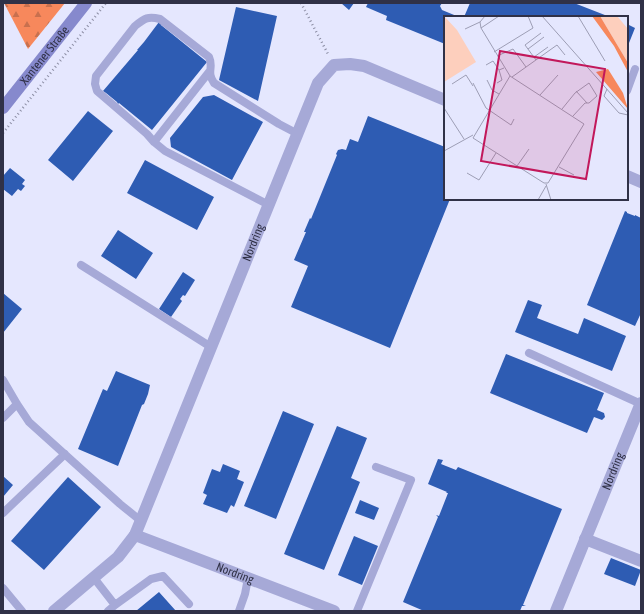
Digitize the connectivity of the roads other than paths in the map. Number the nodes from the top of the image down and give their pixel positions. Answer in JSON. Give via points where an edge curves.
{"nodes":[{"id":1,"x":86,"y":3,"type":"edge"},
{"id":2,"x":635,"y":69,"type":"dead end"},
{"id":3,"x":209,"y":72,"type":"junction"},
{"id":4,"x":628,"y":88,"type":"edge"},
{"id":5,"x":444,"y":100,"type":"edge"},
{"id":6,"x":3,"y":108,"type":"edge"},
{"id":7,"x":298,"y":134,"type":"junction"},
{"id":8,"x":154,"y":142,"type":"junction"},
{"id":9,"x":628,"y":176,"type":"edge"},
{"id":10,"x":641,"y":182,"type":"edge"},
{"id":11,"x":269,"y":205,"type":"junction"},
{"id":12,"x":81,"y":265,"type":"dead end"},
{"id":13,"x":211,"y":347,"type":"junction"},
{"id":14,"x":529,"y":353,"type":"dead end"},
{"id":15,"x":3,"y":380,"type":"edge"},
{"id":16,"x":16,"y":404,"type":"junction"},
{"id":17,"x":641,"y":404,"type":"edge"},
{"id":18,"x":4,"y":415,"type":"edge"},
{"id":19,"x":65,"y":454,"type":"junction"},
{"id":20,"x":376,"y":467,"type":"dead end"},
{"id":21,"x":3,"y":513,"type":"edge"},
{"id":22,"x":141,"y":521,"type":"junction"},
{"id":23,"x":136,"y":535,"type":"junction"},
{"id":24,"x":585,"y":539,"type":"junction"},
{"id":25,"x":641,"y":561,"type":"edge"},
{"id":26,"x":94,"y":578,"type":"junction"},
{"id":27,"x":248,"y":578,"type":"junction"},
{"id":28,"x":3,"y":588,"type":"edge"},
{"id":29,"x":189,"y":604,"type":"dead end"},
{"id":30,"x":115,"y":605,"type":"junction"},
{"id":31,"x":22,"y":611,"type":"edge"},
{"id":32,"x":54,"y":611,"type":"edge"},
{"id":33,"x":108,"y":611,"type":"edge"},
{"id":34,"x":239,"y":611,"type":"edge"},
{"id":35,"x":334,"y":611,"type":"edge"},
{"id":36,"x":357,"y":611,"type":"edge"},
{"id":37,"x":556,"y":611,"type":"edge"}],
"edges":[{"from":1,"to":6,"type":"main road","name":"Xantener Straße"},
{"from":2,"to":4,"type":"lane"},
{"from":3,"to":7,"type":"lane","via":[[214,83]]},
{"from":3,"to":8,"type":"lane"},
{"from":3,"to":8,"type":"lane","via":[[210,57],[160,19],[151,17],[135,26],[105,64],[96,76],[97,91]]},
{"from":5,"to":7,"type":"street","name":"Nordring","via":[[364,66],[334,65],[318,83]]},
{"from":7,"to":11,"type":"street","name":"Nordring"},
{"from":8,"to":11,"type":"lane","via":[[165,151]]},
{"from":9,"to":10,"type":"street"},
{"from":11,"to":13,"type":"street","name":"Nordring"},
{"from":12,"to":13,"type":"lane"},
{"from":13,"to":22,"type":"street","name":"Nordring"},
{"from":14,"to":17,"type":"lane"},
{"from":15,"to":16,"type":"lane"},
{"from":16,"to":18,"type":"lane"},
{"from":16,"to":19,"type":"lane","via":[[29,422]]},
{"from":17,"to":24,"type":"street","name":"Nordring"},
{"from":19,"to":21,"type":"lane"},
{"from":19,"to":22,"type":"lane"},
{"from":20,"to":36,"type":"lane","via":[[411,480]]},
{"from":22,"to":23,"type":"street","name":"Nordring"},
{"from":23,"to":26,"type":"street","name":"Nordring","via":[[118,557]]},
{"from":23,"to":27,"type":"street","name":"Nordring"},
{"from":24,"to":25,"type":"street"},
{"from":24,"to":37,"type":"street","name":"Nordring"},
{"from":26,"to":30,"type":"lane"},
{"from":26,"to":32,"type":"street","name":"Nordring"},
{"from":27,"to":34,"type":"lane"},
{"from":27,"to":35,"type":"street","name":"Nordring"},
{"from":28,"to":31,"type":"lane"},
{"from":29,"to":30,"type":"lane","via":[[163,576],[151,579]]},
{"from":30,"to":33,"type":"lane"}]}
